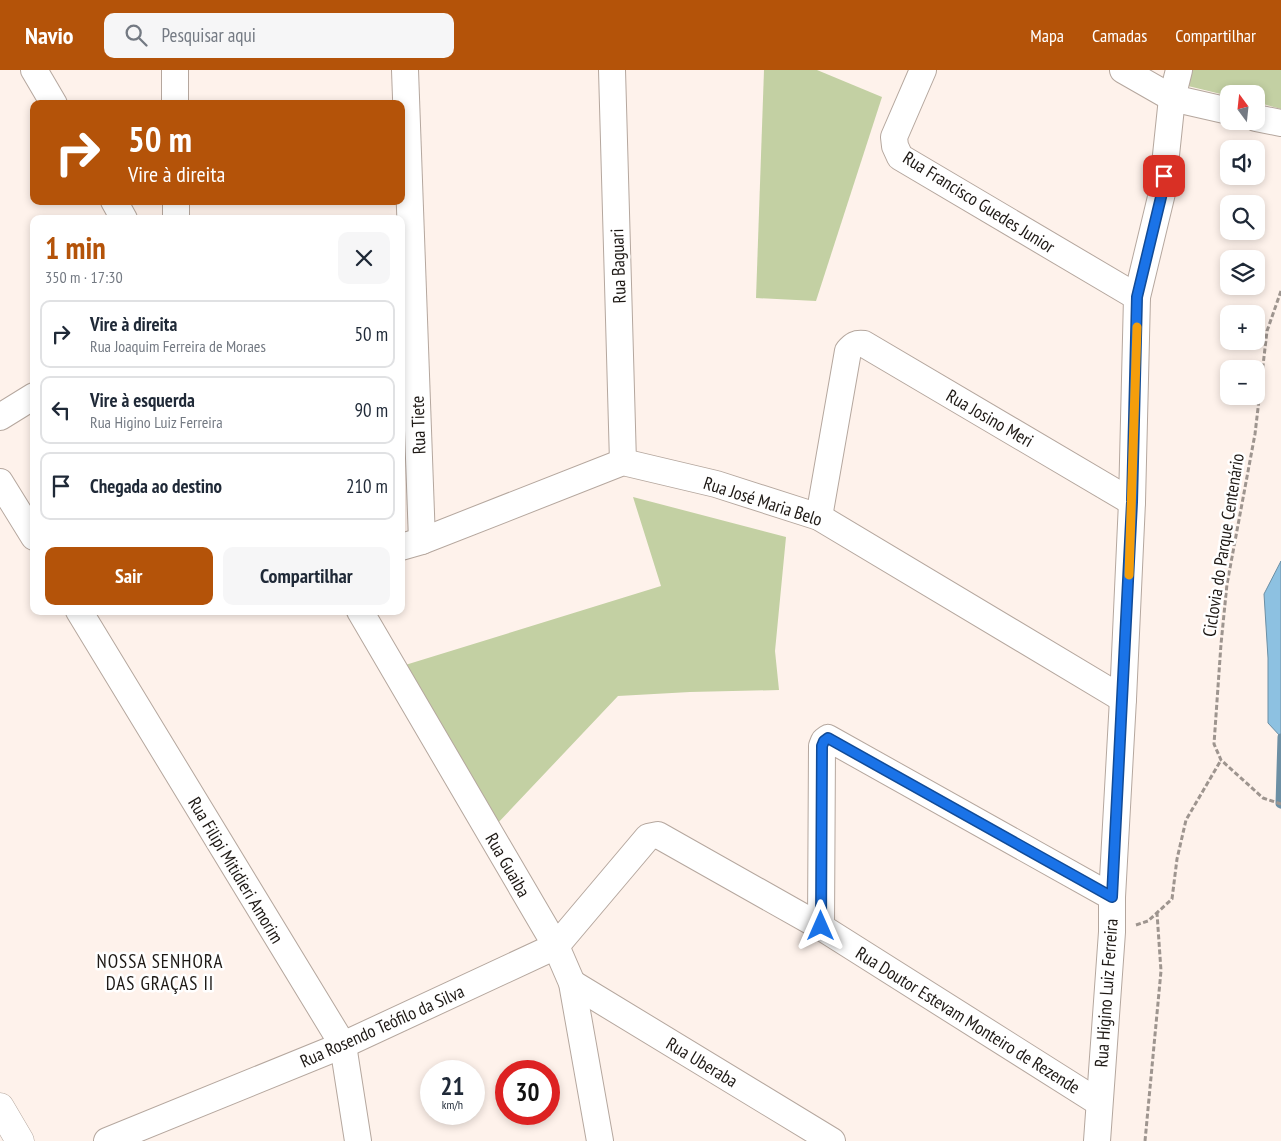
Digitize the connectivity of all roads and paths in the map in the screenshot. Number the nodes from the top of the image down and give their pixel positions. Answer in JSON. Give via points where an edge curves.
{"nodes":[{"id":1,"x":34,"y":70,"type":"edge"},
{"id":2,"x":175,"y":70,"type":"edge"},
{"id":3,"x":405,"y":70,"type":"edge"},
{"id":4,"x":612,"y":70,"type":"edge"},
{"id":5,"x":923,"y":70,"type":"edge"},
{"id":6,"x":1124,"y":70,"type":"edge"},
{"id":7,"x":1179,"y":70,"type":"edge"},
{"id":8,"x":1172,"y":98,"type":"junction"},
{"id":9,"x":52,"y":100,"type":"edge"},
{"id":10,"x":175,"y":100,"type":"edge"},
{"id":11,"x":1220,"y":109,"type":"edge"},
{"id":12,"x":1265,"y":120,"type":"edge"},
{"id":13,"x":1281,"y":123,"type":"edge"},
{"id":14,"x":1281,"y":290,"type":"edge"},
{"id":15,"x":1137,"y":297,"type":"junction"},
{"id":16,"x":30,"y":398,"type":"edge"},
{"id":17,"x":0,"y":417,"type":"edge"},
{"id":18,"x":623,"y":462,"type":"junction"},
{"id":19,"x":0,"y":482,"type":"edge"},
{"id":20,"x":1132,"y":502,"type":"junction"},
{"id":21,"x":819,"y":517,"type":"junction"},
{"id":22,"x":30,"y":531,"type":"edge"},
{"id":23,"x":412,"y":544,"type":"edge"},
{"id":24,"x":81,"y":615,"type":"edge"},
{"id":25,"x":362,"y":615,"type":"edge"},
{"id":26,"x":1123,"y":699,"type":"junction"},
{"id":27,"x":1221,"y":760,"type":"junction"},
{"id":28,"x":1281,"y":804,"type":"edge"},
{"id":29,"x":1112,"y":897,"type":"junction"},
{"id":30,"x":1157,"y":913,"type":"junction"},
{"id":31,"x":821,"y":926,"type":"junction"},
{"id":32,"x":1112,"y":932,"type":"junction"},
{"id":33,"x":556,"y":946,"type":"junction"},
{"id":34,"x":572,"y":983,"type":"junction"},
{"id":35,"x":343,"y":1045,"type":"junction"},
{"id":36,"x":1098,"y":1102,"type":"junction"},
{"id":37,"x":0,"y":1107,"type":"edge"},
{"id":38,"x":20,"y":1141,"type":"edge"},
{"id":39,"x":107,"y":1141,"type":"edge"},
{"id":40,"x":358,"y":1141,"type":"edge"},
{"id":41,"x":600,"y":1141,"type":"edge"},
{"id":42,"x":832,"y":1141,"type":"edge"},
{"id":43,"x":1097,"y":1141,"type":"edge"},
{"id":44,"x":1145,"y":1141,"type":"edge"}],
"edges":[{"from":1,"to":9,"type":"street"},
{"from":2,"to":10,"type":"street"},
{"from":3,"to":23,"type":"street","name":"Rua Tiete"},
{"from":4,"to":18,"type":"street","name":"Rua Baguari"},
{"from":5,"to":15,"type":"street","name":"Rua Francisco Guedes Junior","via":[[894,137],[900,158]]},
{"from":6,"to":8,"type":"street"},
{"from":7,"to":8,"type":"street","name":"Rua Higino Luiz Ferreira"},
{"from":8,"to":11,"type":"street"},
{"from":8,"to":15,"type":"street","name":"Rua Higino Luiz Ferreira","via":[[1162,193]]},
{"from":12,"to":13,"type":"street"},
{"from":14,"to":27,"type":"path","name":"Ciclovia do Parque Centenário","via":[[1266,331],[1255,434],[1227,584],[1214,744]]},
{"from":15,"to":20,"type":"street","name":"Rua Higino Luiz Ferreira"},
{"from":16,"to":17,"type":"street"},
{"from":18,"to":21,"type":"street","name":"Rua José Maria Belo","via":[[716,484]]},
{"from":18,"to":23,"type":"street"},
{"from":19,"to":22,"type":"street"},
{"from":20,"to":21,"type":"street","name":"Rua Josino Meri","via":[[864,344],[852,346],[848,351]]},
{"from":20,"to":26,"type":"street","name":"Rua Higino Luiz Ferreira"},
{"from":21,"to":26,"type":"street","name":"Rua José Maria Belo"},
{"from":24,"to":35,"type":"street","name":"Rua Filipi Mitidieri Amorim"},
{"from":25,"to":33,"type":"street","name":"Rua Guaiba"},
{"from":26,"to":29,"type":"street","name":"Rua Higino Luiz Ferreira"},
{"from":27,"to":28,"type":"path","via":[[1263,798]]},
{"from":27,"to":30,"type":"path","via":[[1186,820],[1172,899]]},
{"from":29,"to":31,"type":"street","via":[[830,738],[825,739],[822,746]]},
{"from":29,"to":32,"type":"street","name":"Rua Higino Luiz Ferreira"},
{"from":30,"to":32,"type":"path","via":[[1148,921]]},
{"from":30,"to":44,"type":"path","via":[[1161,971]]},
{"from":31,"to":33,"type":"street","name":"Rua Doutor Estevam Monteiro de Rezende","via":[[658,835],[652,835]]},
{"from":31,"to":36,"type":"street","name":"Rua Doutor Estevam Monteiro de Rezende"},
{"from":32,"to":36,"type":"street","name":"Rua Higino Luiz Ferreira"},
{"from":33,"to":34,"type":"street","name":"Rua Guaiba"},
{"from":33,"to":35,"type":"street","name":"Rua Rosendo Teófilo da Silva"},
{"from":34,"to":41,"type":"street","name":"Rua Guaiba"},
{"from":34,"to":42,"type":"street","name":"Rua Uberaba"},
{"from":35,"to":39,"type":"street","name":"Rua Rosendo Teófilo da Silva"},
{"from":35,"to":40,"type":"street","name":"Rua Filipi Mitidieri Amorim"},
{"from":36,"to":43,"type":"street","name":"Rua Higino Luiz Ferreira"},
{"from":37,"to":38,"type":"main road"}]}
